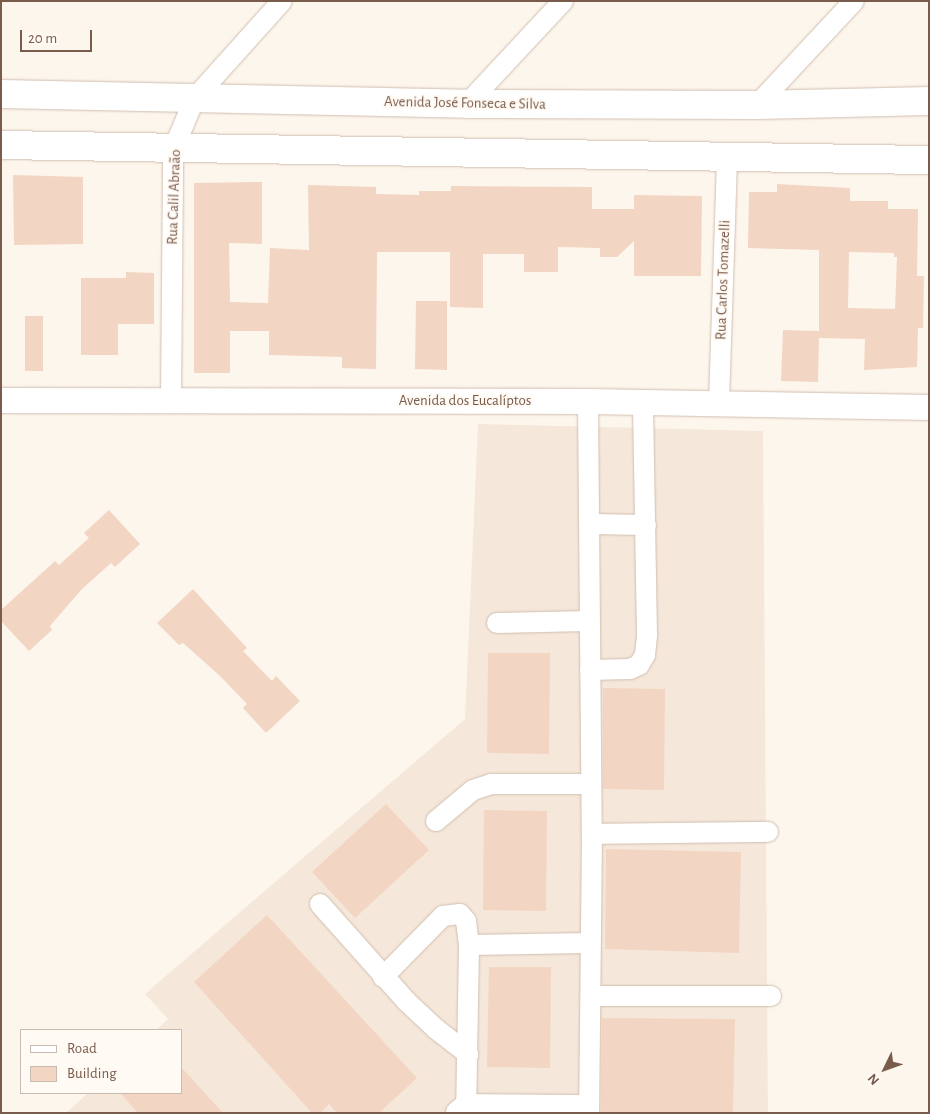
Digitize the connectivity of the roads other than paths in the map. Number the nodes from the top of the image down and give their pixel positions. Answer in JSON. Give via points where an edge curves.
{"nodes":[{"id":1,"x":282,"y":1,"type":"edge"},
{"id":2,"x":563,"y":1,"type":"edge"},
{"id":3,"x":854,"y":1,"type":"edge"},
{"id":4,"x":1,"y":94,"type":"edge"},
{"id":5,"x":195,"y":98,"type":"junction"},
{"id":6,"x":929,"y":101,"type":"edge"},
{"id":7,"x":467,"y":104,"type":"junction"},
{"id":8,"x":757,"y":105,"type":"junction"},
{"id":9,"x":1,"y":145,"type":"edge"},
{"id":10,"x":173,"y":150,"type":"junction"},
{"id":11,"x":728,"y":157,"type":"junction"},
{"id":12,"x":929,"y":160,"type":"edge"},
{"id":13,"x":1,"y":400,"type":"edge"},
{"id":14,"x":171,"y":400,"type":"junction"},
{"id":15,"x":588,"y":401,"type":"junction"},
{"id":16,"x":719,"y":402,"type":"junction"},
{"id":17,"x":643,"y":403,"type":"junction"},
{"id":18,"x":929,"y":407,"type":"edge"},
{"id":19,"x":592,"y":524,"type":"junction"},
{"id":20,"x":646,"y":525,"type":"junction"},
{"id":21,"x":588,"y":621,"type":"junction"},
{"id":22,"x":497,"y":623,"type":"dead end"},
{"id":23,"x":590,"y":670,"type":"junction"},
{"id":24,"x":589,"y":784,"type":"junction"},
{"id":25,"x":436,"y":822,"type":"dead end"},
{"id":26,"x":768,"y":832,"type":"dead end"},
{"id":27,"x":592,"y":834,"type":"junction"},
{"id":28,"x":320,"y":904,"type":"dead end"},
{"id":29,"x":589,"y":942,"type":"junction"},
{"id":30,"x":469,"y":945,"type":"junction"},
{"id":31,"x":384,"y":977,"type":"junction"},
{"id":32,"x":592,"y":996,"type":"junction"},
{"id":33,"x":772,"y":996,"type":"dead end"},
{"id":34,"x":468,"y":1054,"type":"junction"},
{"id":35,"x":589,"y":1109,"type":"edge"},
{"id":36,"x":463,"y":1110,"type":"edge"}],
"edges":[{"from":1,"to":5,"type":"street","name":"Rua Calil Abraão"},
{"from":2,"to":7,"type":"street"},
{"from":3,"to":8,"type":"street"},
{"from":4,"to":5,"type":"main road","name":"Avenida José Fonseca e Silva"},
{"from":5,"to":7,"type":"main road","name":"Avenida José Fonseca e Silva"},
{"from":5,"to":10,"type":"street","name":"Rua Calil Abraão"},
{"from":6,"to":8,"type":"main road","name":"Avenida José Fonseca e Silva"},
{"from":7,"to":8,"type":"main road","name":"Avenida José Fonseca e Silva"},
{"from":9,"to":10,"type":"main road"},
{"from":10,"to":11,"type":"main road"},
{"from":10,"to":14,"type":"street","name":"Rua Calil Abraão"},
{"from":11,"to":12,"type":"main road"},
{"from":11,"to":16,"type":"street","name":"Rua Carlos Tomazelli"},
{"from":13,"to":14,"type":"street","name":"Avenida dos Eucalíptos"},
{"from":14,"to":15,"type":"street","name":"Avenida dos Eucalíptos"},
{"from":15,"to":17,"type":"street","name":"Avenida dos Eucalíptos"},
{"from":15,"to":19,"type":"street"},
{"from":16,"to":17,"type":"street","name":"Avenida dos Eucalíptos"},
{"from":16,"to":18,"type":"street","name":"Avenida dos Eucalíptos"},
{"from":17,"to":20,"type":"street"},
{"from":19,"to":20,"type":"street"},
{"from":19,"to":21,"type":"street"},
{"from":20,"to":23,"type":"street","via":[[645,656],[639,665],[630,669]]},
{"from":21,"to":22,"type":"street"},
{"from":21,"to":23,"type":"street"},
{"from":23,"to":24,"type":"street"},
{"from":24,"to":25,"type":"street","via":[[491,784],[473,790]]},
{"from":24,"to":27,"type":"street"},
{"from":26,"to":27,"type":"street"},
{"from":27,"to":29,"type":"street"},
{"from":28,"to":31,"type":"street"},
{"from":29,"to":30,"type":"street"},
{"from":29,"to":32,"type":"street"},
{"from":30,"to":31,"type":"street","via":[[468,929],[460,914],[443,916]]},
{"from":30,"to":34,"type":"street"},
{"from":31,"to":34,"type":"street","via":[[436,1030]]},
{"from":32,"to":33,"type":"street"},
{"from":32,"to":35,"type":"street"},
{"from":34,"to":36,"type":"street"},
{"from":35,"to":36,"type":"street"}]}
